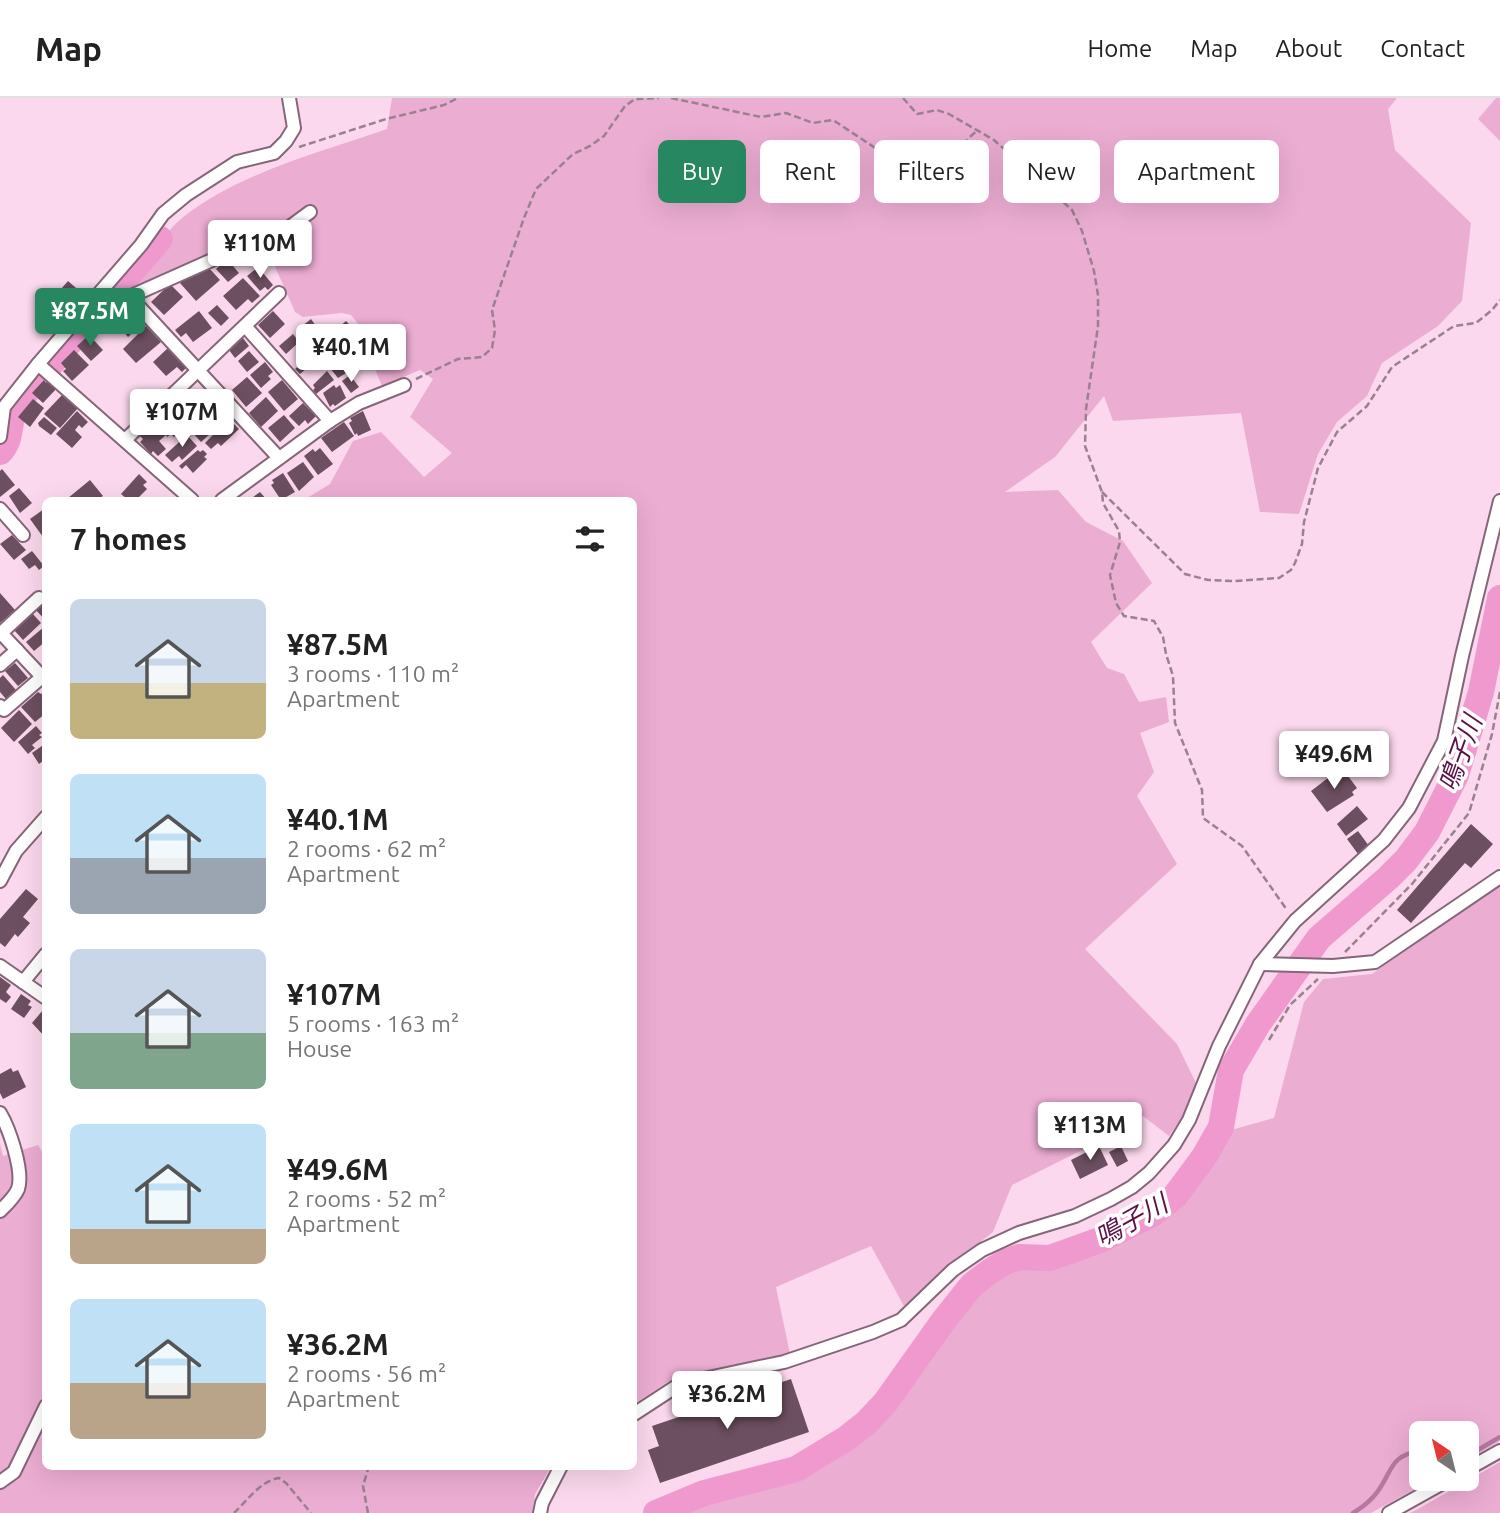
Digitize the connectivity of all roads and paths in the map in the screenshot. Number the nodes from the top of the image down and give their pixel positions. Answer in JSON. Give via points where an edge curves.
{"nodes":[{"id":1,"x":289,"y":98,"type":"edge"},
{"id":2,"x":458,"y":98,"type":"edge"},
{"id":3,"x":659,"y":98,"type":"edge"},
{"id":4,"x":671,"y":98,"type":"edge"},
{"id":5,"x":903,"y":98,"type":"edge"},
{"id":6,"x":977,"y":130,"type":"junction"},
{"id":7,"x":286,"y":141,"type":"junction"},
{"id":8,"x":310,"y":212,"type":"dead end"},
{"id":9,"x":279,"y":293,"type":"dead end"},
{"id":10,"x":107,"y":297,"type":"junction"},
{"id":11,"x":130,"y":297,"type":"junction"},
{"id":12,"x":1500,"y":300,"type":"edge"},
{"id":13,"x":245,"y":326,"type":"junction"},
{"id":14,"x":38,"y":364,"type":"junction"},
{"id":15,"x":197,"y":370,"type":"junction"},
{"id":16,"x":404,"y":385,"type":"joint"},
{"id":17,"x":330,"y":421,"type":"junction"},
{"id":18,"x":0,"y":437,"type":"edge"},
{"id":19,"x":126,"y":439,"type":"junction"},
{"id":20,"x":279,"y":458,"type":"junction"},
{"id":21,"x":1102,"y":492,"type":"junction"},
{"id":22,"x":189,"y":497,"type":"edge"},
{"id":23,"x":226,"y":497,"type":"edge"},
{"id":24,"x":1500,"y":501,"type":"edge"},
{"id":25,"x":0,"y":509,"type":"edge"},
{"id":26,"x":23,"y":535,"type":"dead end"},
{"id":27,"x":39,"y":598,"type":"dead end"},
{"id":28,"x":0,"y":633,"type":"edge"},
{"id":29,"x":16,"y":650,"type":"junction"},
{"id":30,"x":0,"y":665,"type":"edge"},
{"id":31,"x":42,"y":677,"type":"edge"},
{"id":32,"x":42,"y":681,"type":"edge"},
{"id":33,"x":1500,"y":692,"type":"edge"},
{"id":34,"x":0,"y":706,"type":"edge"},
{"id":35,"x":42,"y":822,"type":"edge"},
{"id":36,"x":1500,"y":877,"type":"edge"},
{"id":37,"x":0,"y":881,"type":"edge"},
{"id":38,"x":1295,"y":921,"type":"junction"},
{"id":39,"x":42,"y":959,"type":"edge"},
{"id":40,"x":1261,"y":964,"type":"junction"},
{"id":41,"x":0,"y":966,"type":"edge"},
{"id":42,"x":1333,"y":966,"type":"junction"},
{"id":43,"x":23,"y":982,"type":"junction"},
{"id":44,"x":42,"y":995,"type":"edge"},
{"id":45,"x":1269,"y":1040,"type":"dead end"},
{"id":46,"x":0,"y":1112,"type":"edge"},
{"id":47,"x":0,"y":1211,"type":"edge"},
{"id":48,"x":637,"y":1412,"type":"edge"},
{"id":49,"x":42,"y":1414,"type":"edge"},
{"id":50,"x":1500,"y":1451,"type":"edge"},
{"id":51,"x":1479,"y":1463,"type":"edge"},
{"id":52,"x":368,"y":1470,"type":"edge"},
{"id":53,"x":559,"y":1470,"type":"edge"},
{"id":54,"x":0,"y":1482,"type":"edge"},
{"id":55,"x":1428,"y":1491,"type":"edge"},
{"id":56,"x":234,"y":1513,"type":"edge"},
{"id":57,"x":311,"y":1513,"type":"edge"},
{"id":58,"x":368,"y":1513,"type":"edge"},
{"id":59,"x":540,"y":1513,"type":"edge"},
{"id":60,"x":1389,"y":1513,"type":"edge"}],
"edges":[{"from":1,"to":7,"type":"street","via":[[294,128]]},
{"from":2,"to":7,"type":"path","via":[[299,147]]},
{"from":3,"to":16,"type":"path","via":[[635,99],[625,106],[604,136],[573,154],[536,189],[492,310],[492,348]]},
{"from":4,"to":6,"type":"path","via":[[761,117],[786,113],[813,123],[832,120],[924,177],[944,169]]},
{"from":5,"to":6,"type":"path","via":[[917,114],[937,110]]},
{"from":6,"to":21,"type":"path","via":[[1072,210],[1082,231],[1094,271],[1098,316],[1085,446]]},
{"from":7,"to":10,"type":"street","via":[[274,153],[237,162],[163,214]]},
{"from":8,"to":11,"type":"street","via":[[283,232]]},
{"from":9,"to":13,"type":"street"},
{"from":10,"to":11,"type":"street","via":[[120,301]]},
{"from":10,"to":14,"type":"street"},
{"from":11,"to":15,"type":"street"},
{"from":12,"to":21,"type":"path","via":[[1476,323],[1454,326],[1392,367],[1367,406],[1337,432],[1318,468],[1303,544],[1291,570],[1279,578],[1208,580],[1185,574]]},
{"from":13,"to":15,"type":"street"},
{"from":13,"to":17,"type":"street"},
{"from":14,"to":18,"type":"street","via":[[4,407]]},
{"from":14,"to":19,"type":"street"},
{"from":15,"to":19,"type":"street"},
{"from":15,"to":20,"type":"street"},
{"from":16,"to":17,"type":"street"},
{"from":17,"to":20,"type":"street"},
{"from":19,"to":22,"type":"street"},
{"from":20,"to":23,"type":"street"},
{"from":21,"to":38,"type":"path","via":[[1119,531],[1110,575],[1116,603],[1124,616],[1154,621],[1163,637],[1173,676],[1175,723],[1202,790],[1203,818],[1242,846]]},
{"from":24,"to":38,"type":"street","via":[[1444,741],[1409,808],[1384,840]]},
{"from":25,"to":26,"type":"street"},
{"from":27,"to":28,"type":"street"},
{"from":28,"to":29,"type":"street"},
{"from":29,"to":30,"type":"street"},
{"from":29,"to":31,"type":"street"},
{"from":32,"to":34,"type":"street","via":[[4,710]]},
{"from":33,"to":42,"type":"path","via":[[1469,813],[1412,884]]},
{"from":35,"to":37,"type":"street","via":[[16,851]]},
{"from":36,"to":42,"type":"street","via":[[1375,962]]},
{"from":38,"to":40,"type":"street"},
{"from":39,"to":43,"type":"street"},
{"from":40,"to":42,"type":"street"},
{"from":40,"to":48,"type":"street","via":[[1219,1046],[1189,1120],[1174,1145],[1132,1187],[1075,1216],[982,1250],[953,1270],[901,1320],[784,1362],[680,1384]]},
{"from":41,"to":43,"type":"street"},
{"from":42,"to":45,"type":"path","via":[[1290,1005]]},
{"from":43,"to":44,"type":"street"},
{"from":46,"to":47,"type":"street","via":[[12,1140],[19,1186]]},
{"from":49,"to":54,"type":"street","via":[[14,1472]]},
{"from":50,"to":51,"type":"street"},
{"from":52,"to":58,"type":"path","via":[[363,1486]]},
{"from":53,"to":59,"type":"street"},
{"from":55,"to":60,"type":"street"},
{"from":56,"to":57,"type":"path","via":[[251,1495],[279,1478]]}]}
